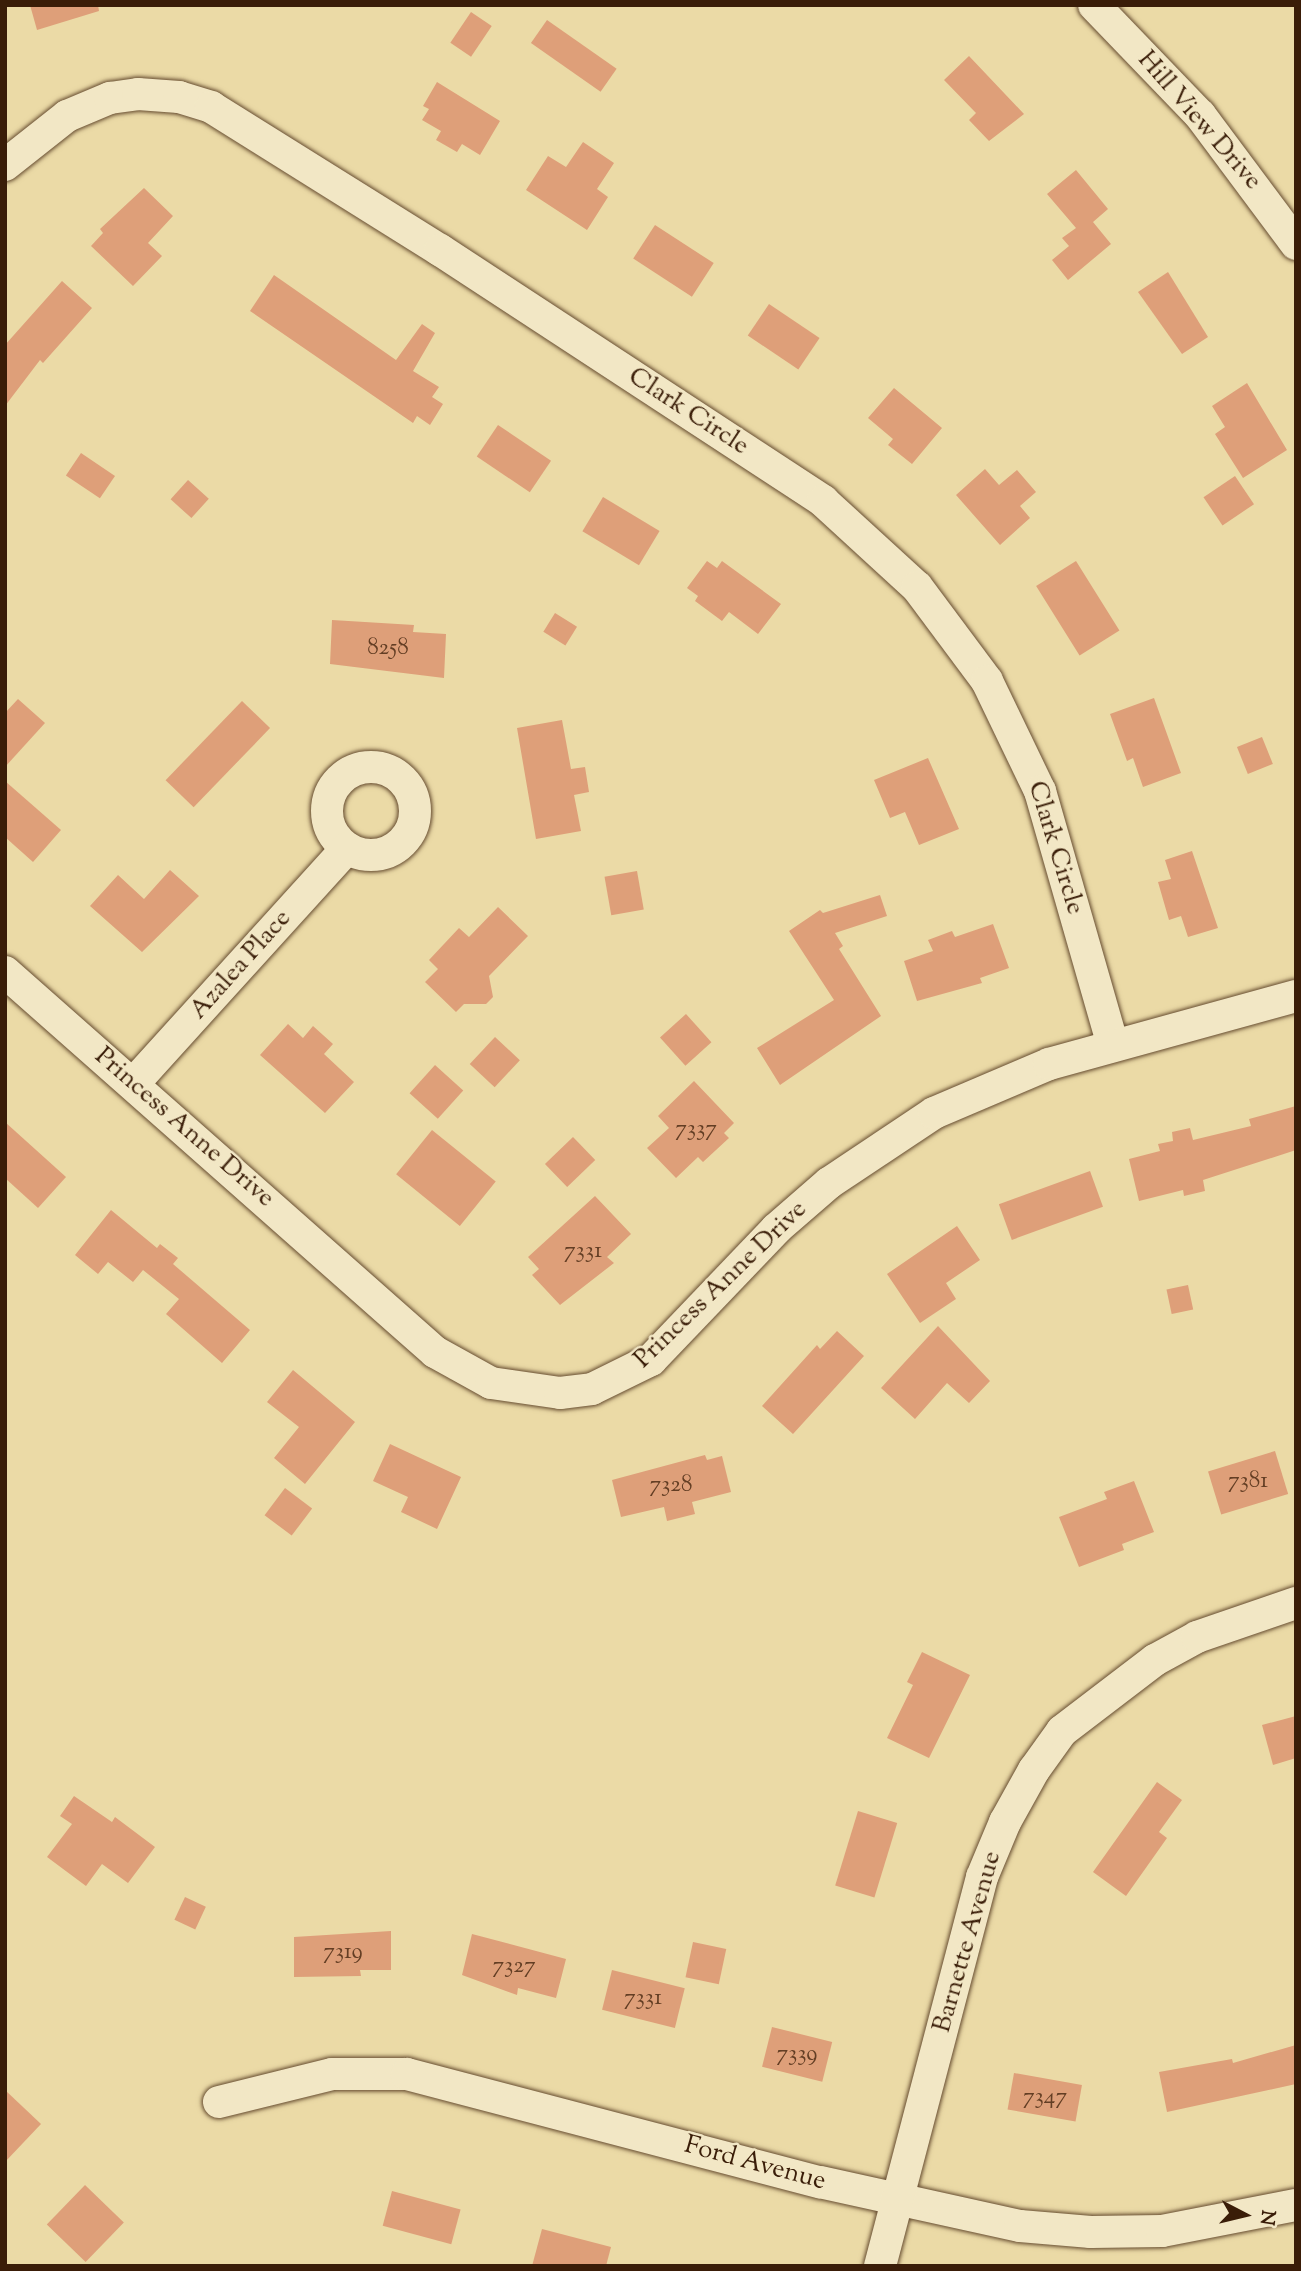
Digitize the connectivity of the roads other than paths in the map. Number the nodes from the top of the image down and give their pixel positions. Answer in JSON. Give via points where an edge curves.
{"nodes":[{"id":1,"x":1094,"y":5,"type":"edge"},
{"id":2,"x":5,"y":165,"type":"edge"},
{"id":3,"x":1296,"y":244,"type":"edge"},
{"id":4,"x":347,"y":848,"type":"dead end"},
{"id":5,"x":5,"y":972,"type":"edge"},
{"id":6,"x":1296,"y":996,"type":"edge"},
{"id":7,"x":1113,"y":1046,"type":"junction"},
{"id":8,"x":134,"y":1083,"type":"junction"},
{"id":9,"x":1296,"y":1603,"type":"edge"},
{"id":10,"x":219,"y":2102,"type":"dead end"},
{"id":11,"x":897,"y":2199,"type":"junction"},
{"id":12,"x":1296,"y":2204,"type":"edge"},
{"id":13,"x":880,"y":2266,"type":"edge"}],
"edges":[{"from":1,"to":3,"type":"street","name":"Hill View Drive","via":[[1200,115]]},
{"from":2,"to":7,"type":"street","name":"Clark Circle","via":[[66,116],[110,98],[138,94],[179,97],[211,107],[440,250],[823,501],[917,587],[987,681],[1040,792]]},
{"from":4,"to":8,"type":"street","name":"Azalea Place"},
{"from":5,"to":8,"type":"street","name":"Princess Anne Drive"},
{"from":6,"to":7,"type":"street","name":"Princess Anne Drive"},
{"from":7,"to":8,"type":"street","name":"Princess Anne Drive","via":[[997,1084],[886,1142],[776,1229],[651,1360],[603,1385],[560,1393],[491,1383],[435,1352]]},
{"from":9,"to":11,"type":"street","name":"Barnette Avenue","via":[[1197,1637],[1155,1660],[1062,1731],[1034,1770],[982,1877]]},
{"from":10,"to":11,"type":"street","name":"Ford Avenue","via":[[332,2074],[407,2074]]},
{"from":11,"to":12,"type":"street","name":"Ford Avenue","via":[[1020,2226],[1091,2232],[1162,2231]]},
{"from":11,"to":13,"type":"street","name":"Barnette Avenue"}]}
